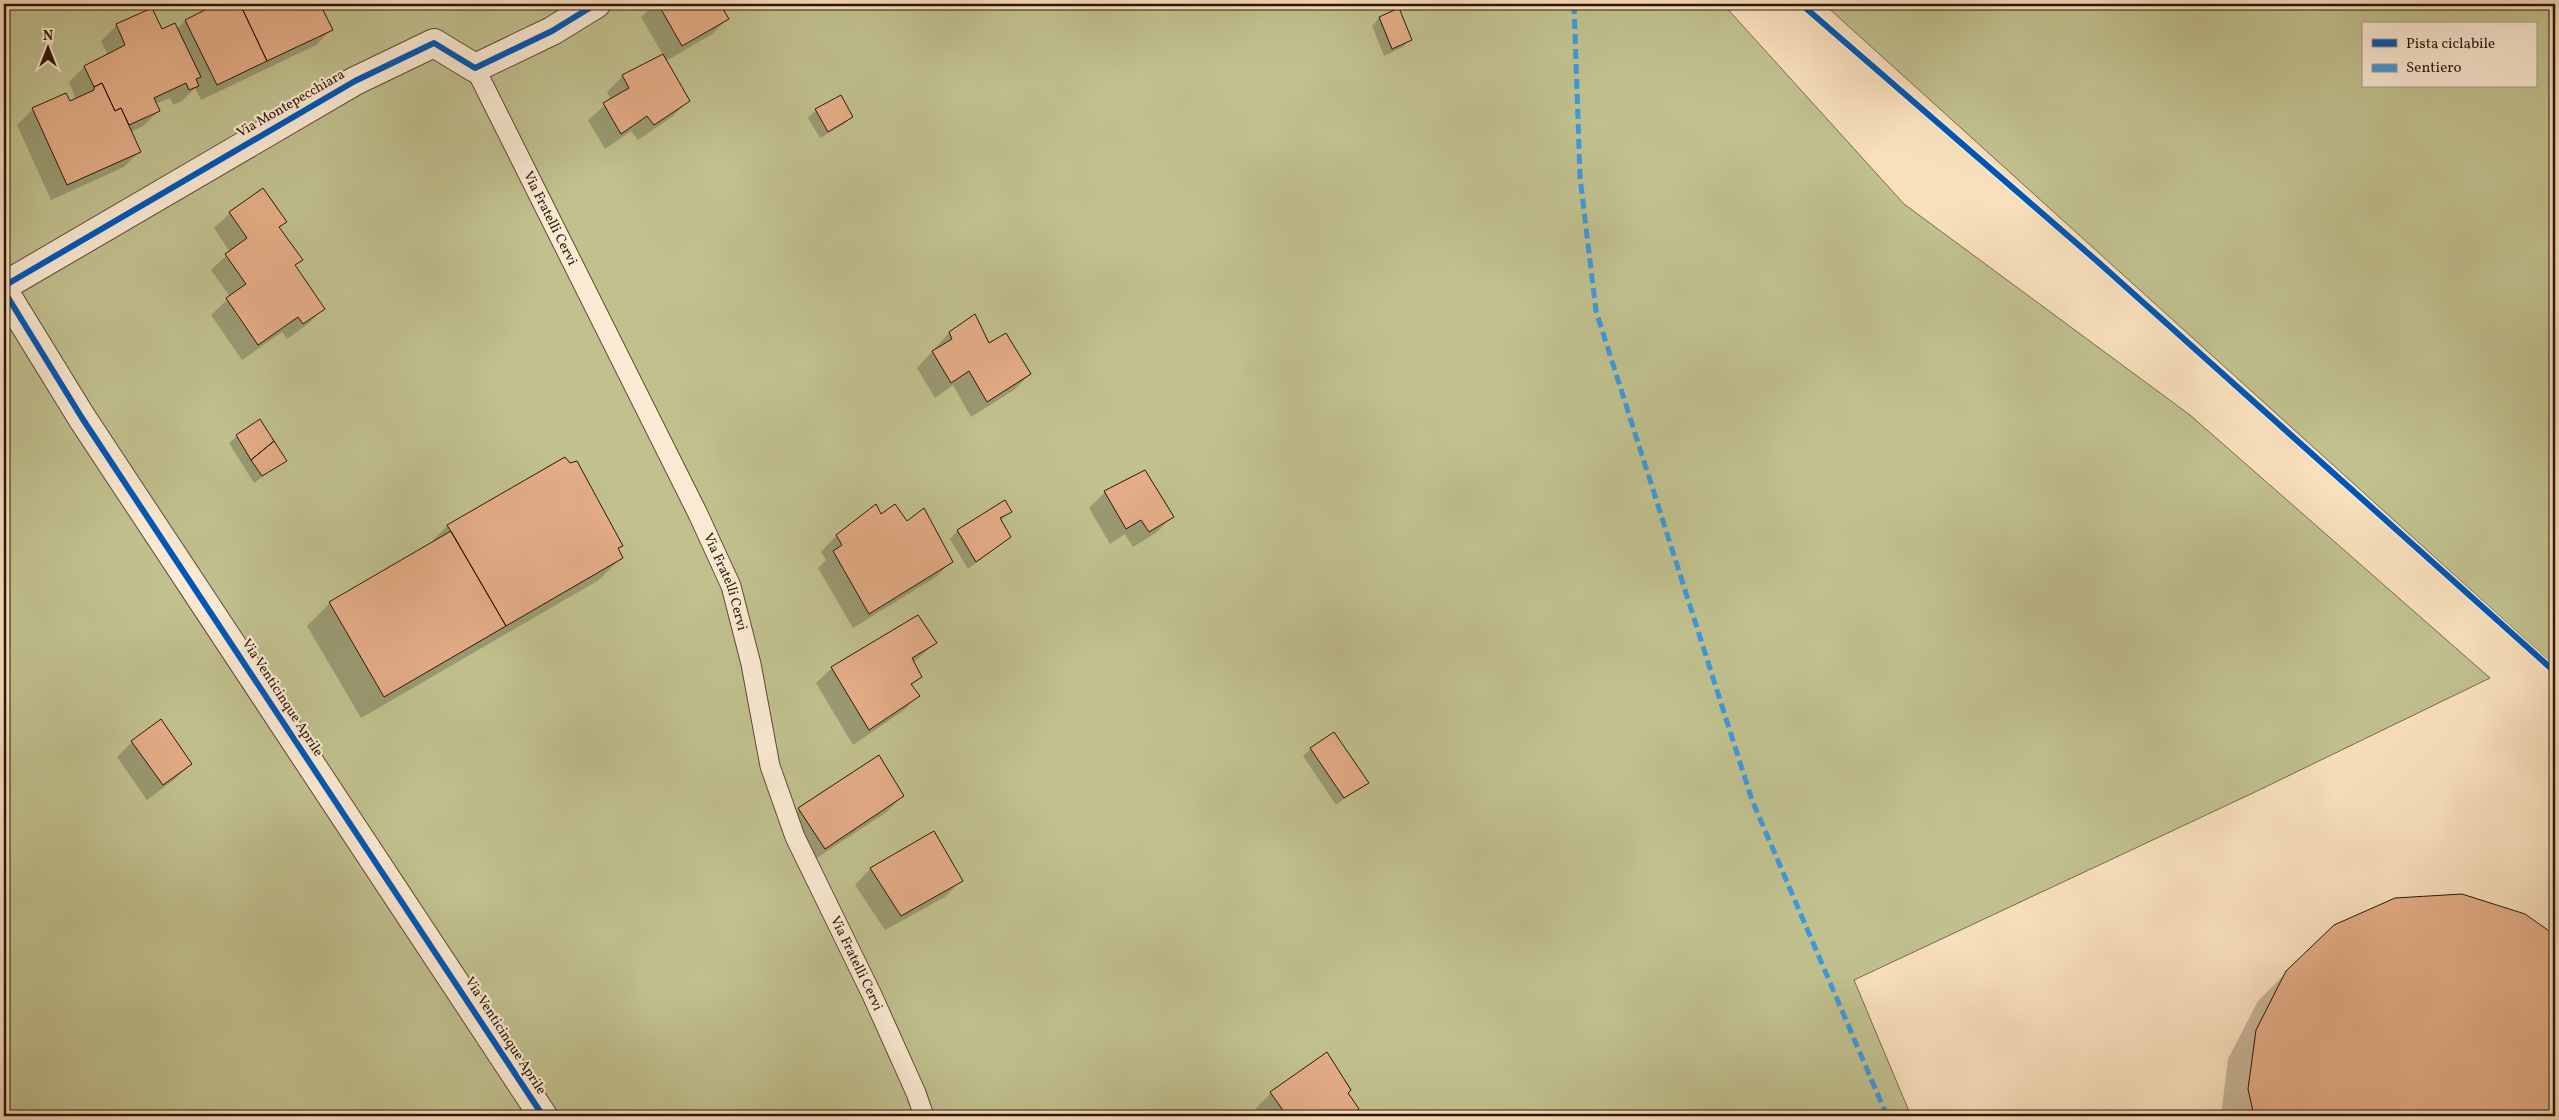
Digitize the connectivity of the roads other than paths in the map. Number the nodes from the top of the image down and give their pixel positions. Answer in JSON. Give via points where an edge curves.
{"nodes":[{"id":1,"x":596,"y":4,"type":"edge"},
{"id":2,"x":475,"y":68,"type":"junction"},
{"id":3,"x":4,"y":286,"type":"edge"},
{"id":4,"x":4,"y":291,"type":"edge"},
{"id":5,"x":543,"y":1116,"type":"edge"},
{"id":6,"x":924,"y":1116,"type":"edge"}],
"edges":[{"from":1,"to":2,"type":"street","via":[[552,31]]},
{"from":2,"to":3,"type":"street","name":"Via Montepecchiara","via":[[434,42],[355,81]]},
{"from":2,"to":6,"type":"lane","name":"Via Fratelli Cervi","via":[[731,586],[751,664],[770,766],[792,828],[872,995]]},
{"from":4,"to":5,"type":"street","name":"Via Venticinque Aprile","via":[[82,418]]}]}
